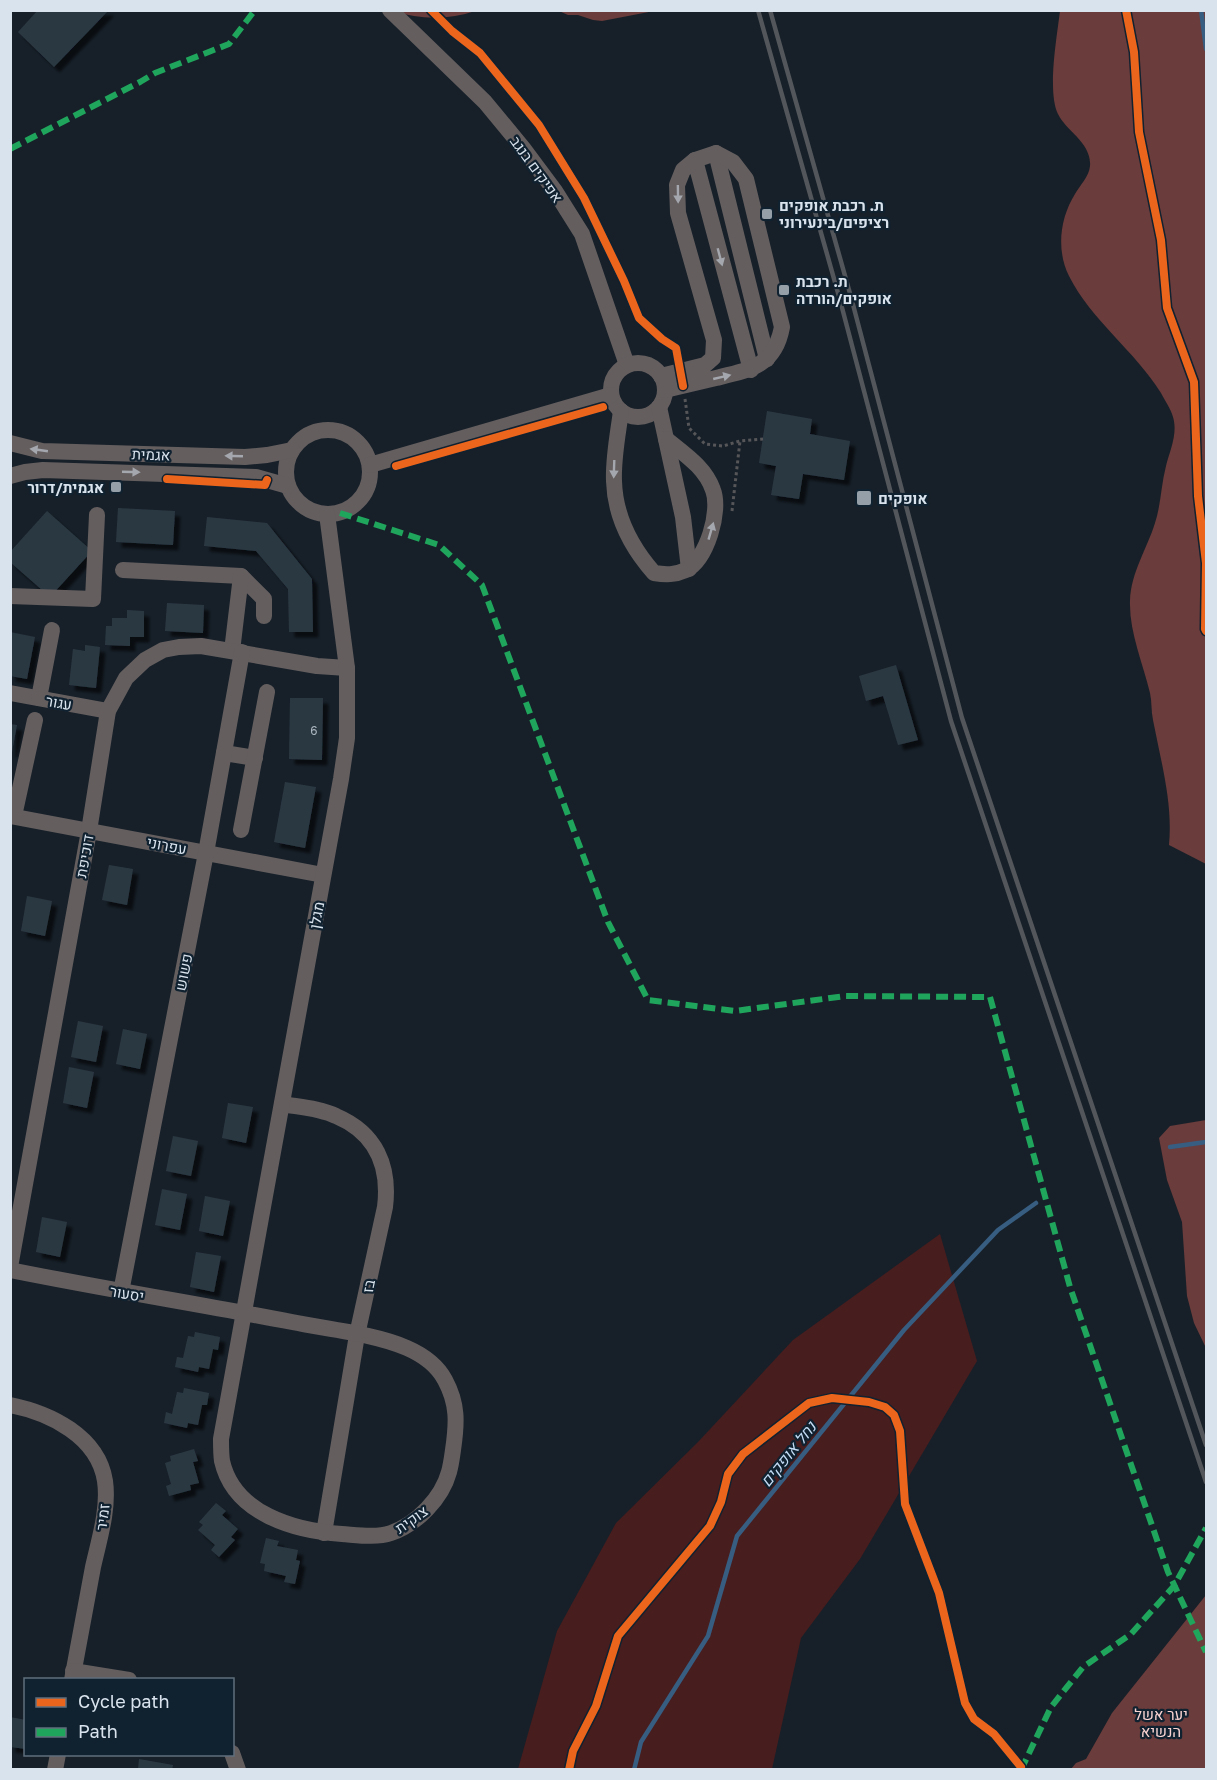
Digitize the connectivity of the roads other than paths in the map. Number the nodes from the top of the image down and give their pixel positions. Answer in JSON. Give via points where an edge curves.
{"nodes":[{"id":1,"x":390,"y":10,"type":"edge"},
{"id":2,"x":695,"y":160,"type":"junction"},
{"id":3,"x":627,"y":365,"type":"junction"},
{"id":4,"x":751,"y":370,"type":"junction"},
{"id":5,"x":663,"y":383,"type":"junction"},
{"id":6,"x":611,"y":395,"type":"junction"},
{"id":7,"x":659,"y":407,"type":"junction"},
{"id":8,"x":621,"y":411,"type":"junction"},
{"id":9,"x":666,"y":440,"type":"junction"},
{"id":10,"x":10,"y":443,"type":"edge"},
{"id":11,"x":292,"y":450,"type":"junction"},
{"id":12,"x":370,"y":465,"type":"junction"},
{"id":13,"x":10,"y":476,"type":"edge"},
{"id":14,"x":288,"y":486,"type":"junction"},
{"id":15,"x":327,"y":514,"type":"junction"},
{"id":16,"x":97,"y":515,"type":"dead end"},
{"id":17,"x":688,"y":569,"type":"junction"},
{"id":18,"x":123,"y":570,"type":"dead end"},
{"id":19,"x":241,"y":576,"type":"junction"},
{"id":20,"x":10,"y":596,"type":"edge"},
{"id":21,"x":264,"y":616,"type":"dead end"},
{"id":22,"x":52,"y":630,"type":"dead end"},
{"id":23,"x":237,"y":651,"type":"junction"},
{"id":24,"x":347,"y":668,"type":"junction"},
{"id":25,"x":267,"y":692,"type":"dead end"},
{"id":26,"x":10,"y":693,"type":"edge"},
{"id":27,"x":39,"y":698,"type":"junction"},
{"id":28,"x":108,"y":711,"type":"junction"},
{"id":29,"x":35,"y":720,"type":"dead end"},
{"id":30,"x":224,"y":753,"type":"junction"},
{"id":31,"x":255,"y":758,"type":"junction"},
{"id":32,"x":12,"y":816,"type":"edge"},
{"id":33,"x":241,"y":830,"type":"dead end"},
{"id":34,"x":89,"y":831,"type":"junction"},
{"id":35,"x":206,"y":853,"type":"junction"},
{"id":36,"x":323,"y":875,"type":"junction"},
{"id":37,"x":282,"y":1104,"type":"junction"},
{"id":38,"x":10,"y":1269,"type":"edge"},
{"id":39,"x":121,"y":1292,"type":"junction"},
{"id":40,"x":244,"y":1313,"type":"junction"},
{"id":41,"x":357,"y":1335,"type":"junction"},
{"id":42,"x":10,"y":1405,"type":"edge"},
{"id":43,"x":324,"y":1533,"type":"junction"},
{"id":44,"x":73,"y":1675,"type":"edge"},
{"id":45,"x":107,"y":1678,"type":"edge"}],
"edges":[{"from":1,"to":3,"type":"street","name":"אפיקים בנגב","via":[[485,102],[555,191],[582,234]]},
{"from":2,"to":4,"type":"street","one_way":true},
{"from":2,"to":4,"type":"street","via":[[716,153],[734,162],[746,179],[782,327],[779,342],[767,359]]},
{"from":2,"to":5,"type":"street","one_way":true,"via":[[683,170],[677,185],[678,213],[714,340],[713,358]]},
{"from":3,"to":5,"type":"street","via":[[647,364]]},
{"from":3,"to":6,"type":"street","via":[[613,378]]},
{"from":5,"to":4,"type":"street","one_way":true,"via":[[683,386]]},
{"from":5,"to":7,"type":"street","via":[[664,399]]},
{"from":6,"to":8,"type":"street"},
{"from":6,"to":12,"type":"street"},
{"from":7,"to":8,"type":"street","via":[[643,417]]},
{"from":7,"to":9,"type":"street"},
{"from":8,"to":17,"type":"street","one_way":true,"via":[[614,483],[628,538],[654,573],[671,575]]},
{"from":9,"to":17,"type":"street","via":[[683,517]]},
{"from":17,"to":9,"type":"street","one_way":true,"via":[[706,548],[714,519],[714,492],[703,470]]},
{"from":11,"to":10,"type":"street","name":"אגמית","one_way":true,"via":[[244,457],[42,451]]},
{"from":11,"to":12,"type":"street","via":[[308,434],[332,429],[357,441]]},
{"from":11,"to":14,"type":"street","via":[[286,467]]},
{"from":12,"to":15,"type":"street","via":[[367,489],[361,500],[340,513]]},
{"from":13,"to":14,"type":"street","name":"אגמית","one_way":true,"via":[[43,470],[209,475],[256,477]]},
{"from":14,"to":15,"type":"street","via":[[303,506]]},
{"from":15,"to":24,"type":"street","name":"מגלן"},
{"from":16,"to":20,"type":"street","via":[[93,599]]},
{"from":18,"to":19,"type":"street"},
{"from":19,"to":21,"type":"street","via":[[264,600]]},
{"from":19,"to":23,"type":"street","name":"פשוש"},
{"from":22,"to":27,"type":"street"},
{"from":23,"to":24,"type":"street","name":"דוכיפת"},
{"from":23,"to":28,"type":"street","name":"דוכיפת","via":[[201,646],[163,650],[126,678]]},
{"from":23,"to":30,"type":"street","name":"פשוש"},
{"from":24,"to":36,"type":"street","name":"מגלן","via":[[347,738]]},
{"from":25,"to":31,"type":"street"},
{"from":26,"to":27,"type":"street","name":"עגור"},
{"from":27,"to":28,"type":"street","name":"עגור"},
{"from":28,"to":34,"type":"street","name":"דוכיפת"},
{"from":29,"to":32,"type":"street"},
{"from":30,"to":31,"type":"street"},
{"from":30,"to":35,"type":"street","name":"פשוש"},
{"from":31,"to":33,"type":"street"},
{"from":32,"to":34,"type":"street","name":"עפרוני"},
{"from":34,"to":35,"type":"street","name":"עפרוני"},
{"from":34,"to":38,"type":"street","name":"דוכיפת"},
{"from":35,"to":36,"type":"street","name":"עפרוני"},
{"from":35,"to":39,"type":"street","name":"פשוש"},
{"from":36,"to":37,"type":"street","name":"מגלן"},
{"from":37,"to":40,"type":"street","name":"מגלן"},
{"from":37,"to":41,"type":"street","name":"בז","via":[[336,1115],[355,1126],[369,1140],[385,1169],[385,1207]]},
{"from":38,"to":39,"type":"street","name":"יסעור"},
{"from":39,"to":40,"type":"street","name":"יסעור"},
{"from":40,"to":41,"type":"street","name":"צוקית"},
{"from":40,"to":43,"type":"street","name":"צוקית","via":[[221,1439],[227,1477],[251,1506],[268,1517]]},
{"from":41,"to":43,"type":"street","name":"בז"},
{"from":41,"to":43,"type":"street","name":"צוקית","via":[[406,1347],[435,1365],[451,1393],[458,1421],[442,1489],[415,1520],[392,1533]]},
{"from":42,"to":44,"type":"street","name":"זמיר","via":[[43,1414],[72,1431],[86,1443],[105,1480],[104,1511]]},
{"from":44,"to":45,"type":"street"}]}
